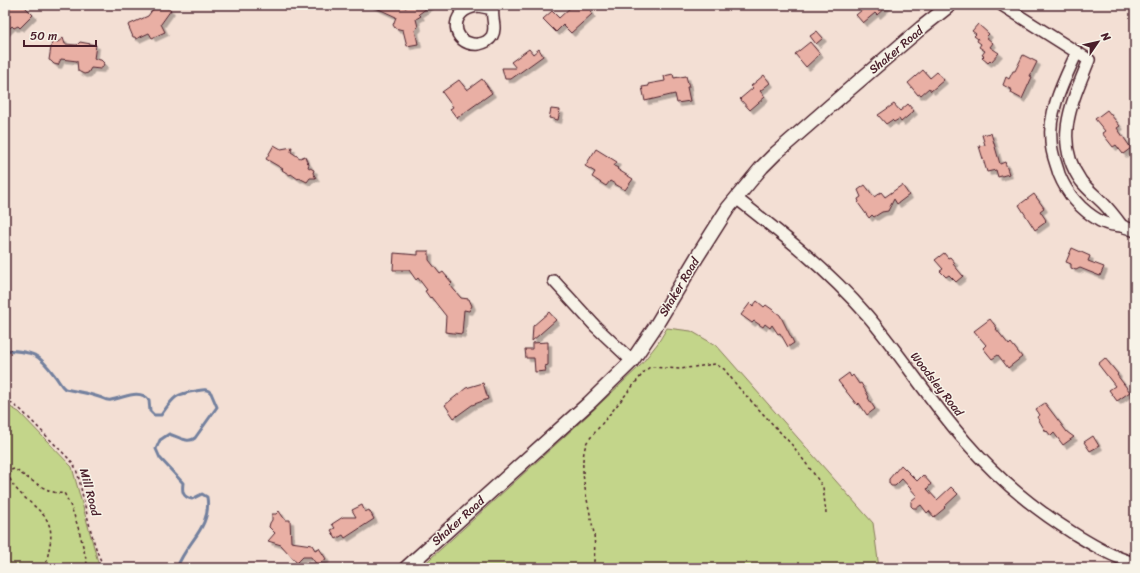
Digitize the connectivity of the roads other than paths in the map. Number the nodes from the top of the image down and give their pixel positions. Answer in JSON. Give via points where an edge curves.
{"nodes":[{"id":1,"x":950,"y":5,"type":"edge"},
{"id":2,"x":1002,"y":5,"type":"edge"},
{"id":3,"x":1077,"y":52,"type":"junction"},
{"id":4,"x":736,"y":198,"type":"junction"},
{"id":5,"x":1122,"y":226,"type":"junction"},
{"id":6,"x":1135,"y":231,"type":"edge"},
{"id":7,"x":554,"y":281,"type":"dead end"},
{"id":8,"x":632,"y":361,"type":"junction"},
{"id":9,"x":1135,"y":563,"type":"edge"},
{"id":10,"x":406,"y":568,"type":"edge"}],
"edges":[{"from":1,"to":4,"type":"main road","name":"Shaker Road","via":[[776,153]]},
{"from":2,"to":3,"type":"street"},
{"from":3,"to":5,"type":"street","via":[[1089,60],[1070,107],[1066,136],[1068,150],[1082,182]]},
{"from":3,"to":5,"type":"street","via":[[1053,113],[1050,135],[1052,151],[1065,187],[1076,202],[1101,222]]},
{"from":4,"to":8,"type":"main road","name":"Shaker Road"},
{"from":4,"to":9,"type":"street","name":"Woodsley Road","via":[[805,252],[842,288],[867,315],[964,440],[994,472],[1065,528],[1104,551]]},
{"from":5,"to":6,"type":"street"},
{"from":7,"to":8,"type":"street","via":[[596,327]]},
{"from":8,"to":10,"type":"main road","name":"Shaker Road"}]}
